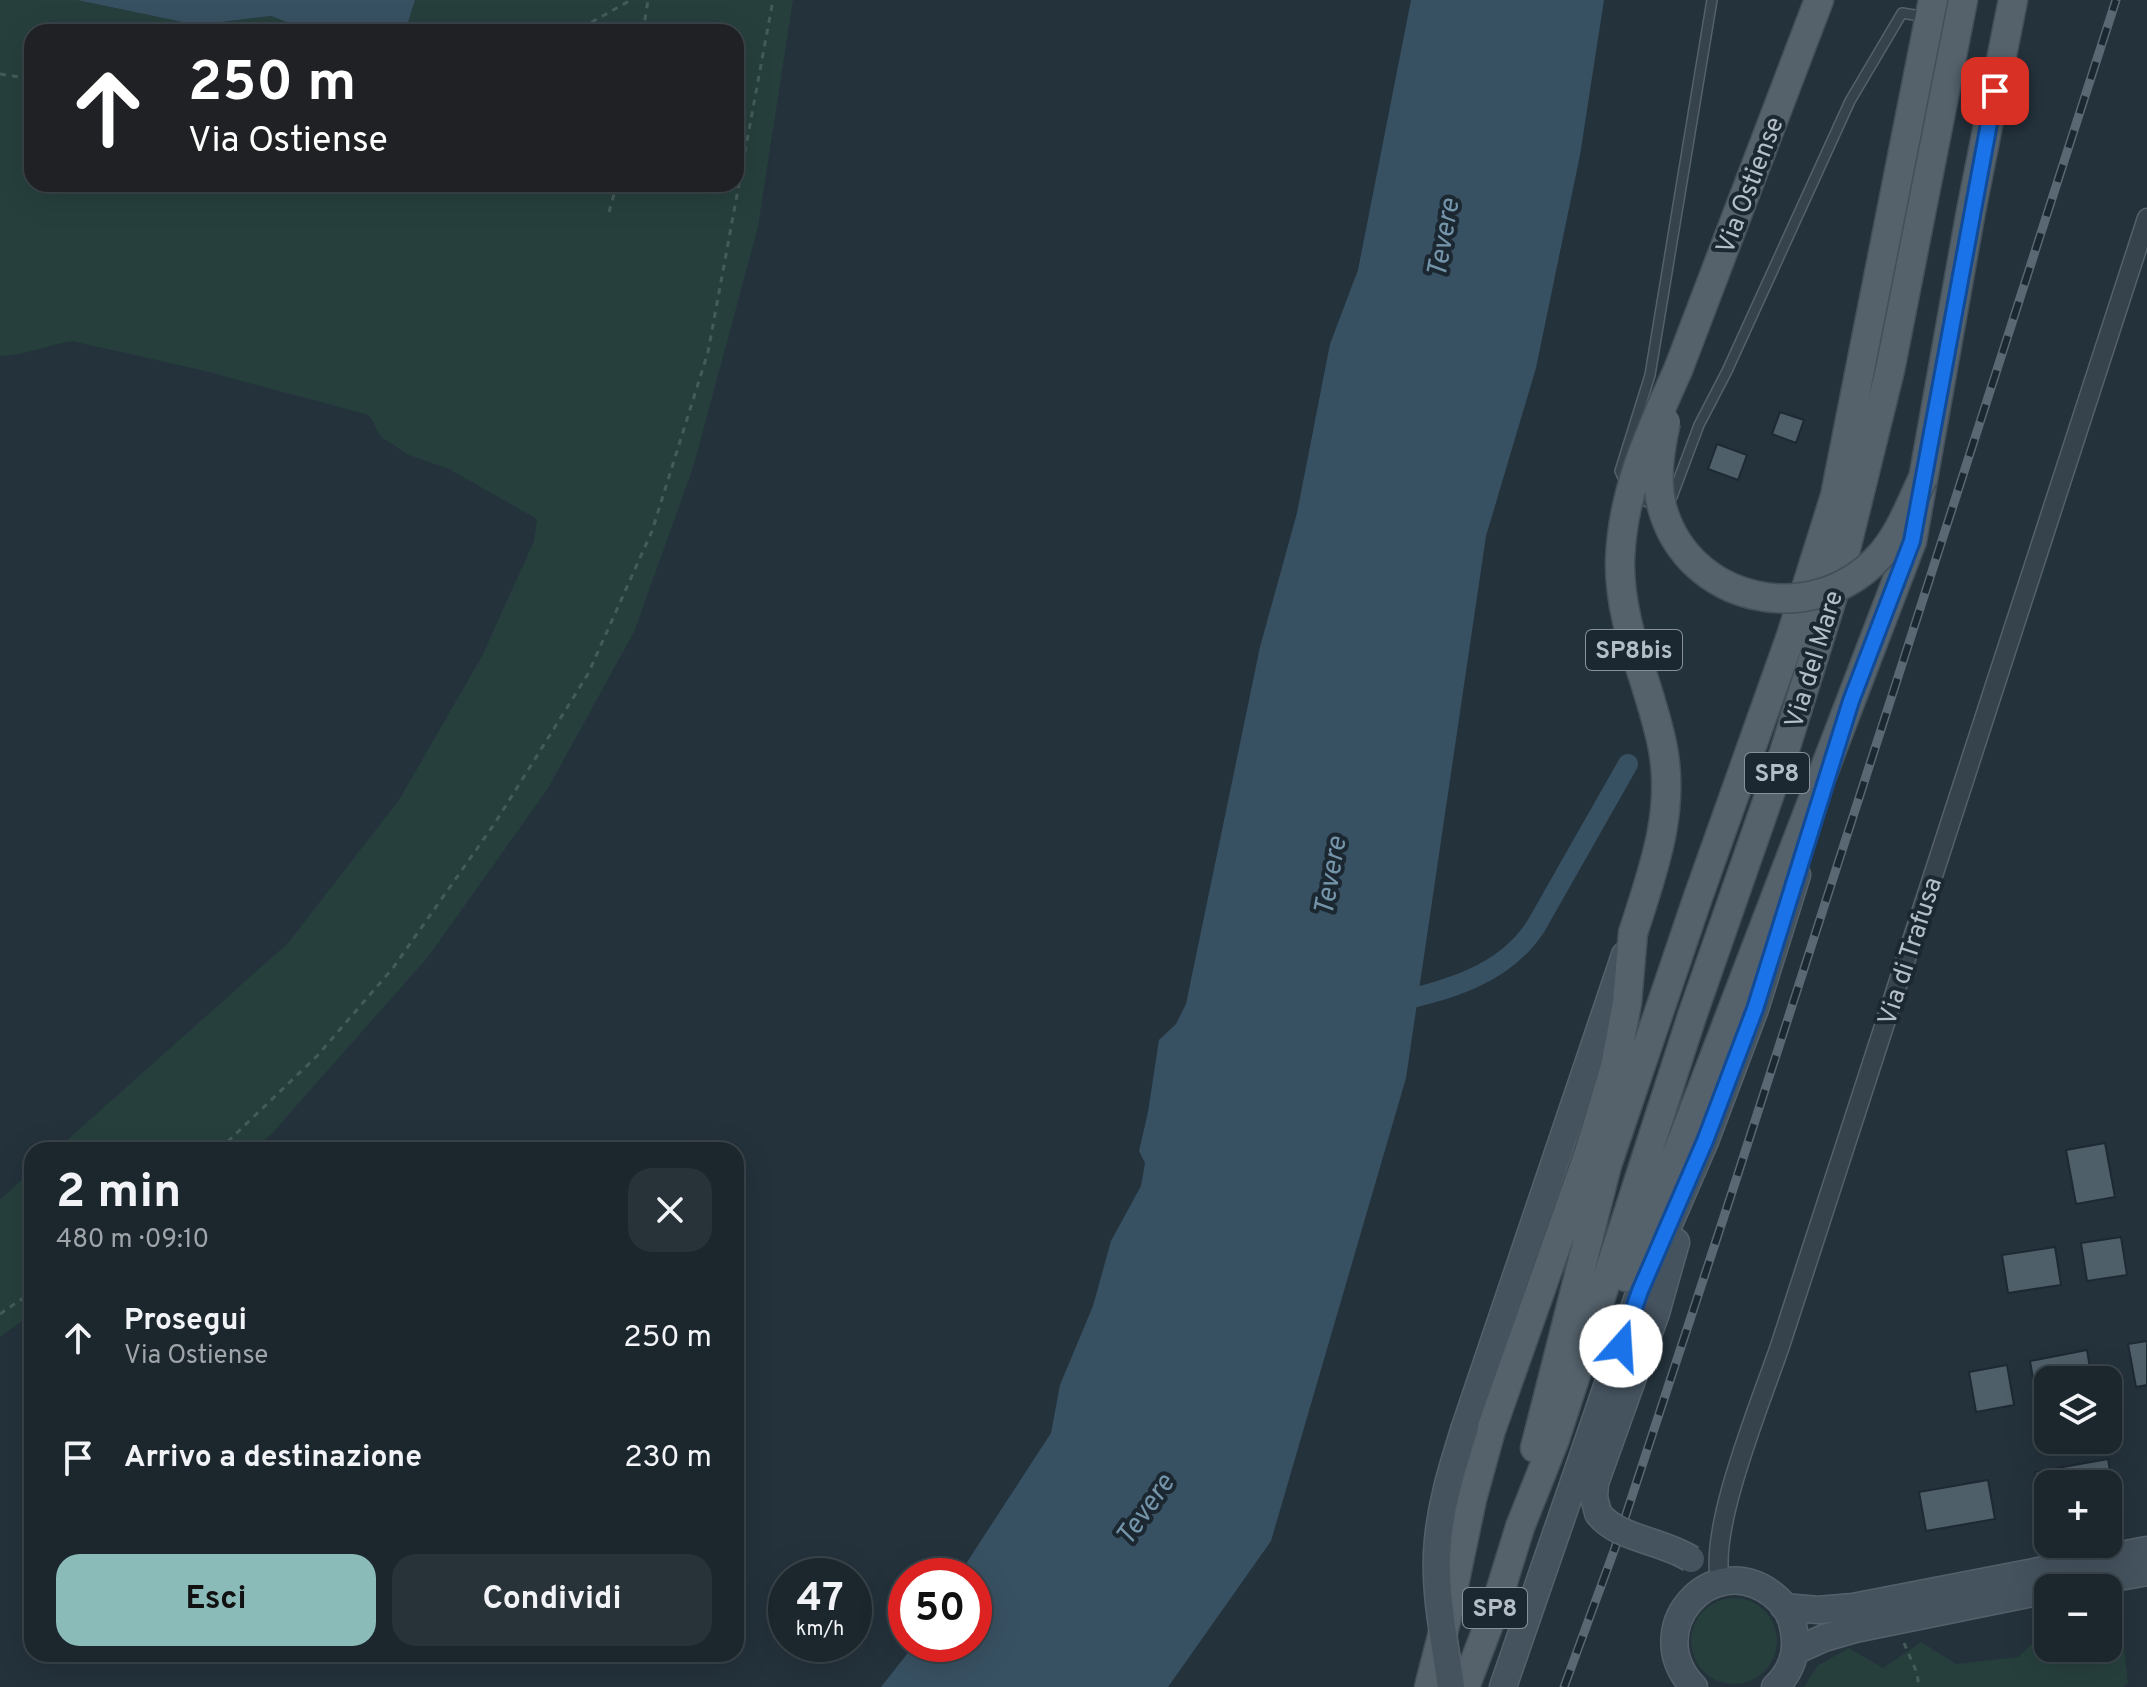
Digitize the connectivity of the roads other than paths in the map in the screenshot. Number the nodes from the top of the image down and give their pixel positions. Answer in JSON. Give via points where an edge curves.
{"nodes":[{"id":1,"x":1712,"y":0,"type":"edge"},
{"id":2,"x":1819,"y":0,"type":"edge"},
{"id":3,"x":1963,"y":0,"type":"edge"},
{"id":4,"x":2013,"y":0,"type":"edge"},
{"id":5,"x":1932,"y":9,"type":"edge"},
{"id":6,"x":2147,"y":218,"type":"edge"},
{"id":7,"x":1678,"y":370,"type":"junction"},
{"id":8,"x":1923,"y":478,"type":"junction"},
{"id":9,"x":1851,"y":701,"type":"junction"},
{"id":10,"x":1633,"y":933,"type":"junction"},
{"id":11,"x":1705,"y":1141,"type":"junction"},
{"id":12,"x":1555,"y":1439,"type":"junction"},
{"id":13,"x":1520,"y":1527,"type":"junction"},
{"id":14,"x":2147,"y":1550,"type":"edge"},
{"id":15,"x":2147,"y":1572,"type":"edge"},
{"id":16,"x":2122,"y":1576,"type":"edge"},
{"id":17,"x":1718,"y":1584,"type":"junction"},
{"id":18,"x":2034,"y":1593,"type":"edge"},
{"id":19,"x":1784,"y":1607,"type":"junction"},
{"id":20,"x":1795,"y":1651,"type":"junction"},
{"id":21,"x":1429,"y":1687,"type":"edge"},
{"id":22,"x":1451,"y":1687,"type":"edge"},
{"id":23,"x":1465,"y":1687,"type":"edge"},
{"id":24,"x":1503,"y":1687,"type":"edge"},
{"id":25,"x":1694,"y":1687,"type":"edge"},
{"id":26,"x":1775,"y":1687,"type":"edge"}],
"edges":[{"from":1,"to":5,"type":"lane","via":[[1650,375],[1620,471],[1630,494],[1652,504],[1672,497],[1699,425],[1850,101],[1902,13]]},
{"from":2,"to":7,"type":"main road","name":"Via Ostiense","number":"SP8bis"},
{"from":3,"to":12,"type":"main road","name":"Via del Mare","number":"SP8","via":[[1890,370],[1847,550]]},
{"from":4,"to":8,"type":"main road"},
{"from":5,"to":13,"type":"main road","name":"Via del Mare","number":"SP8","via":[[1832,506],[1607,1165],[1546,1401]]},
{"from":6,"to":17,"type":"street","name":"Via di Trafusa","via":[[1728,1501]]},
{"from":7,"to":8,"type":"main road","bridge":true,"via":[[1660,453],[1662,506],[1687,553],[1736,590],[1793,599],[1847,583],[1892,541]]},
{"from":7,"to":10,"type":"main road","number":"SP8bis","bridge":true,"via":[[1639,459],[1621,547],[1625,615],[1658,724],[1667,779],[1661,843]]},
{"from":8,"to":9,"type":"main road","bridge":true,"via":[[1912,541]]},
{"from":9,"to":11,"type":"main road","via":[[1755,1009]]},
{"from":9,"to":12,"type":"main road","via":[[1669,1175]]},
{"from":10,"to":21,"type":"main road","via":[[1618,1056],[1482,1459]]},
{"from":10,"to":22,"type":"main road","number":"SP8bis","bridge":true,"via":[[1443,1501],[1437,1582]]},
{"from":11,"to":17,"type":"main road","bridge":true,"via":[[1656,1313],[1594,1497],[1609,1526],[1670,1547]]},
{"from":11,"to":24,"type":"main road","via":[[1640,1291]]},
{"from":12,"to":13,"type":"main road","name":"Via del Mare","number":"SP8"},
{"from":13,"to":23,"type":"main road","name":"Via del Mare","number":"SP8"},
{"from":14,"to":19,"type":"main road","via":[[1853,1607]]},
{"from":15,"to":16,"type":"main road"},
{"from":17,"to":19,"type":"main road","via":[[1751,1583]]},
{"from":17,"to":25,"type":"main road","via":[[1696,1594],[1675,1629],[1676,1660]]},
{"from":18,"to":20,"type":"main road","via":[[1839,1633]]},
{"from":19,"to":20,"type":"main road","via":[[1794,1628]]},
{"from":20,"to":26,"type":"main road"}]}
